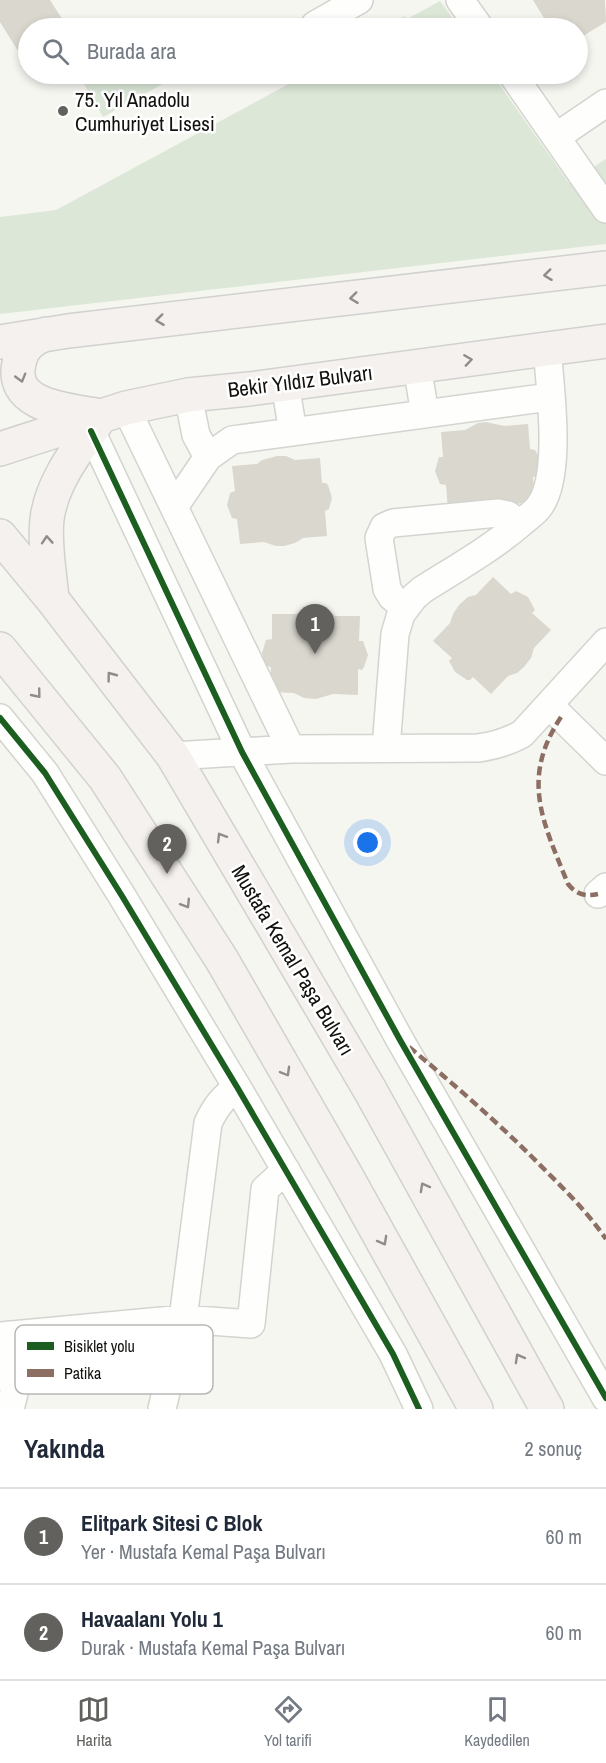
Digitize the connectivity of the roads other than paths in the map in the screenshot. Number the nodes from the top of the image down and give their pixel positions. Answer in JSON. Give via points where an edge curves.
{"nodes":[{"id":1,"x":359,"y":0,"type":"edge"},
{"id":2,"x":460,"y":0,"type":"edge"},
{"id":3,"x":329,"y":18,"type":"edge"},
{"id":4,"x":473,"y":18,"type":"edge"},
{"id":5,"x":519,"y":84,"type":"edge"},
{"id":6,"x":606,"y":103,"type":"edge"},
{"id":7,"x":556,"y":137,"type":"junction"},
{"id":8,"x":606,"y":209,"type":"edge"},
{"id":9,"x":606,"y":268,"type":"edge"},
{"id":10,"x":0,"y":323,"type":"edge"},
{"id":11,"x":46,"y":334,"type":"junction"},
{"id":12,"x":606,"y":341,"type":"edge"},
{"id":13,"x":0,"y":342,"type":"edge"},
{"id":14,"x":547,"y":349,"type":"junction"},
{"id":15,"x":417,"y":366,"type":"junction"},
{"id":16,"x":285,"y":384,"type":"junction"},
{"id":17,"x":188,"y":395,"type":"junction"},
{"id":18,"x":550,"y":397,"type":"junction"},
{"id":19,"x":425,"y":414,"type":"junction"},
{"id":20,"x":106,"y":418,"type":"junction"},
{"id":21,"x":293,"y":432,"type":"junction"},
{"id":22,"x":0,"y":450,"type":"edge"},
{"id":23,"x":208,"y":457,"type":"junction"},
{"id":24,"x":174,"y":507,"type":"junction"},
{"id":25,"x":520,"y":524,"type":"junction"},
{"id":26,"x":0,"y":536,"type":"edge"},
{"id":27,"x":52,"y":599,"type":"junction"},
{"id":28,"x":407,"y":605,"type":"junction"},
{"id":29,"x":606,"y":642,"type":"edge"},
{"id":30,"x":0,"y":649,"type":"edge"},
{"id":31,"x":549,"y":705,"type":"junction"},
{"id":32,"x":0,"y":718,"type":"edge"},
{"id":33,"x":386,"y":748,"type":"junction"},
{"id":34,"x":291,"y":749,"type":"junction"},
{"id":35,"x":242,"y":752,"type":"junction"},
{"id":36,"x":173,"y":756,"type":"junction"},
{"id":37,"x":606,"y":761,"type":"edge"},
{"id":38,"x":237,"y":1087,"type":"junction"},
{"id":39,"x":286,"y":1170,"type":"junction"},
{"id":40,"x":183,"y":1319,"type":"junction"},
{"id":41,"x":116,"y":1325,"type":"edge"},
{"id":42,"x":182,"y":1325,"type":"edge"},
{"id":43,"x":4,"y":1335,"type":"edge"},
{"id":44,"x":166,"y":1394,"type":"edge"},
{"id":45,"x":606,"y":1398,"type":"edge"},
{"id":46,"x":10,"y":1409,"type":"edge"},
{"id":47,"x":162,"y":1409,"type":"edge"},
{"id":48,"x":418,"y":1409,"type":"edge"},
{"id":49,"x":476,"y":1409,"type":"edge"},
{"id":50,"x":547,"y":1409,"type":"edge"}],
"edges":[{"from":1,"to":3,"type":"street"},
{"from":2,"to":4,"type":"street"},
{"from":5,"to":7,"type":"street"},
{"from":6,"to":7,"type":"street"},
{"from":7,"to":8,"type":"street"},
{"from":9,"to":11,"type":"main road","one_way":true},
{"from":10,"to":11,"type":"main road"},
{"from":11,"to":13,"type":"main road"},
{"from":11,"to":20,"type":"main road","one_way":true,"via":[[23,350],[18,368],[22,387],[46,405]]},
{"from":12,"to":14,"type":"main road","name":"Bekir Yıldız Bulvarı"},
{"from":15,"to":14,"type":"main road","name":"Bekir Yıldız Bulvarı","one_way":true},
{"from":14,"to":18,"type":"street"},
{"from":15,"to":16,"type":"main road","name":"Bekir Yıldız Bulvarı"},
{"from":15,"to":19,"type":"street"},
{"from":16,"to":17,"type":"main road","name":"Bekir Yıldız Bulvarı"},
{"from":16,"to":21,"type":"street"},
{"from":17,"to":20,"type":"main road","name":"Bekir Yıldız Bulvarı"},
{"from":17,"to":23,"type":"street","via":[[196,435]]},
{"from":18,"to":19,"type":"street"},
{"from":18,"to":25,"type":"street","via":[[550,476],[540,507]]},
{"from":19,"to":21,"type":"street"},
{"from":20,"to":22,"type":"main road","name":"Bekir Yıldız Bulvarı"},
{"from":20,"to":24,"type":"street"},
{"from":27,"to":20,"type":"main road","one_way":true,"via":[[46,533],[50,504],[60,479]]},
{"from":20,"to":35,"type":"street"},
{"from":21,"to":23,"type":"street","via":[[232,440]]},
{"from":23,"to":24,"type":"street"},
{"from":24,"to":34,"type":"street"},
{"from":25,"to":28,"type":"street","via":[[422,590]]},
{"from":25,"to":28,"type":"street","via":[[498,513],[384,527],[379,538],[387,589],[392,597]]},
{"from":26,"to":27,"type":"main road","name":"Mustafa Kemal Paşa Bulvarı"},
{"from":36,"to":27,"type":"main road","name":"Mustafa Kemal Paşa Bulvarı","one_way":true},
{"from":28,"to":33,"type":"street","via":[[394,633]]},
{"from":29,"to":31,"type":"street"},
{"from":30,"to":49,"type":"main road","one_way":true,"via":[[105,778],[222,960]]},
{"from":31,"to":33,"type":"street","via":[[522,734],[494,746]]},
{"from":31,"to":37,"type":"street"},
{"from":32,"to":38,"type":"street","via":[[45,773]]},
{"from":33,"to":34,"type":"street"},
{"from":34,"to":35,"type":"street"},
{"from":35,"to":36,"type":"street"},
{"from":35,"to":45,"type":"street","via":[[400,1040]]},
{"from":50,"to":36,"type":"main road","name":"Mustafa Kemal Paşa Bulvarı","one_way":true,"via":[[370,1090]]},
{"from":38,"to":39,"type":"street"},
{"from":38,"to":40,"type":"street","via":[[214,1109],[208,1123]]},
{"from":39,"to":40,"type":"street","via":[[265,1189],[251,1324]]},
{"from":39,"to":48,"type":"street","via":[[393,1354]]},
{"from":40,"to":41,"type":"street"},
{"from":40,"to":42,"type":"street"},
{"from":43,"to":46,"type":"street","via":[[14,1394]]},
{"from":44,"to":47,"type":"street"}]}
